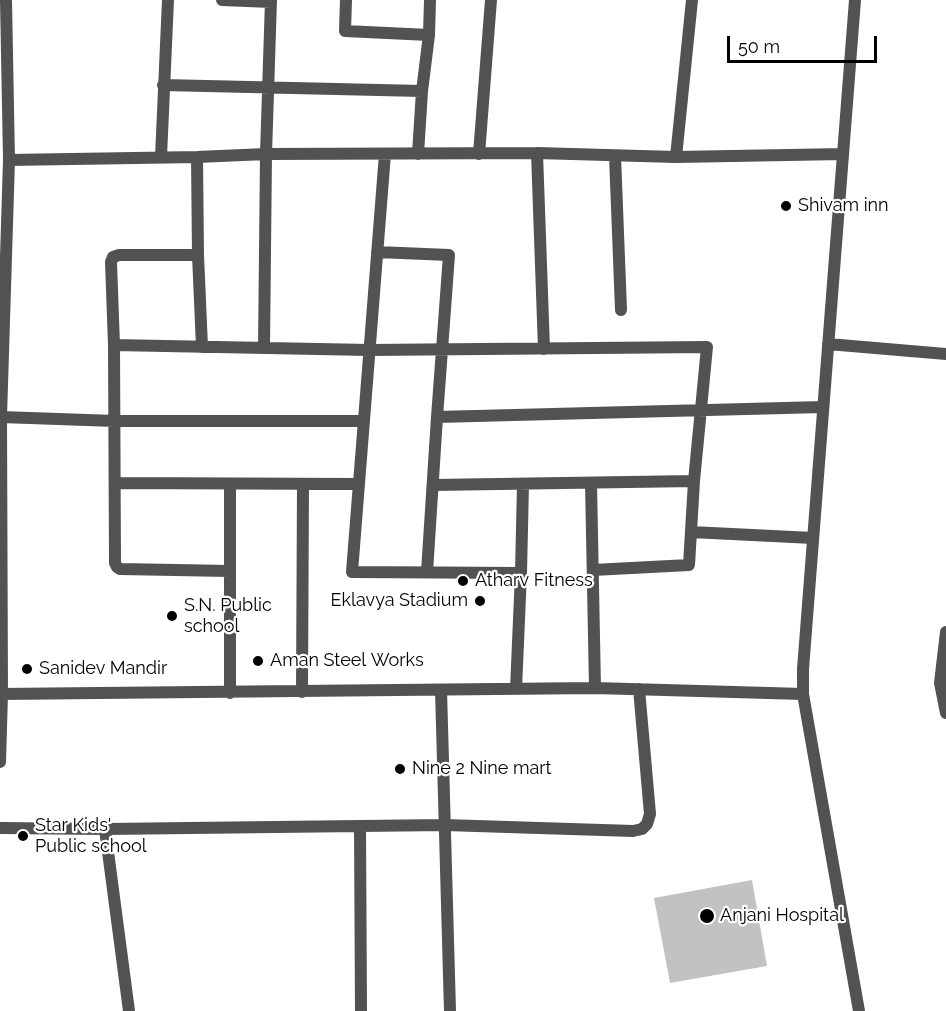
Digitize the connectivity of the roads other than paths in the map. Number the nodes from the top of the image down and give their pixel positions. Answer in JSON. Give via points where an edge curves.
{"nodes":[{"id":1,"x":6,"y":0,"type":"edge"},
{"id":2,"x":168,"y":0,"type":"edge"},
{"id":3,"x":222,"y":0,"type":"edge"},
{"id":4,"x":346,"y":0,"type":"edge"},
{"id":5,"x":430,"y":0,"type":"edge"},
{"id":6,"x":491,"y":0,"type":"edge"},
{"id":7,"x":692,"y":0,"type":"edge"},
{"id":8,"x":855,"y":0,"type":"edge"},
{"id":9,"x":271,"y":1,"type":"edge"},
{"id":10,"x":429,"y":35,"type":"junction"},
{"id":11,"x":163,"y":85,"type":"junction"},
{"id":12,"x":268,"y":87,"type":"junction"},
{"id":13,"x":422,"y":91,"type":"junction"},
{"id":14,"x":479,"y":153,"type":"junction"},
{"id":15,"x":537,"y":153,"type":"junction"},
{"id":16,"x":266,"y":154,"type":"junction"},
{"id":17,"x":385,"y":154,"type":"junction"},
{"id":18,"x":418,"y":154,"type":"junction"},
{"id":19,"x":843,"y":154,"type":"junction"},
{"id":20,"x":615,"y":156,"type":"junction"},
{"id":21,"x":160,"y":157,"type":"junction"},
{"id":22,"x":676,"y":157,"type":"junction"},
{"id":23,"x":197,"y":158,"type":"junction"},
{"id":24,"x":9,"y":160,"type":"junction"},
{"id":25,"x":377,"y":252,"type":"junction"},
{"id":26,"x":198,"y":255,"type":"junction"},
{"id":27,"x":621,"y":310,"type":"dead end"},
{"id":28,"x":828,"y":344,"type":"junction"},
{"id":29,"x":114,"y":345,"type":"junction"},
{"id":30,"x":202,"y":346,"type":"junction"},
{"id":31,"x":264,"y":348,"type":"junction"},
{"id":32,"x":543,"y":349,"type":"junction"},
{"id":33,"x":369,"y":350,"type":"junction"},
{"id":34,"x":442,"y":350,"type":"junction"},
{"id":35,"x":946,"y":354,"type":"edge"},
{"id":36,"x":824,"y":407,"type":"junction"},
{"id":37,"x":700,"y":412,"type":"junction"},
{"id":38,"x":1,"y":417,"type":"edge"},
{"id":39,"x":437,"y":417,"type":"junction"},
{"id":40,"x":115,"y":421,"type":"junction"},
{"id":41,"x":364,"y":421,"type":"junction"},
{"id":42,"x":694,"y":481,"type":"junction"},
{"id":43,"x":116,"y":483,"type":"junction"},
{"id":44,"x":523,"y":483,"type":"junction"},
{"id":45,"x":591,"y":483,"type":"junction"},
{"id":46,"x":230,"y":484,"type":"junction"},
{"id":47,"x":303,"y":484,"type":"junction"},
{"id":48,"x":359,"y":484,"type":"junction"},
{"id":49,"x":433,"y":485,"type":"junction"},
{"id":50,"x":691,"y":532,"type":"junction"},
{"id":51,"x":813,"y":538,"type":"junction"},
{"id":52,"x":593,"y":570,"type":"junction"},
{"id":53,"x":230,"y":571,"type":"junction"},
{"id":54,"x":428,"y":572,"type":"junction"},
{"id":55,"x":521,"y":573,"type":"junction"},
{"id":56,"x":946,"y":632,"type":"edge"},
{"id":57,"x":943,"y":683,"type":"edge"},
{"id":58,"x":595,"y":688,"type":"junction"},
{"id":59,"x":639,"y":689,"type":"junction"},
{"id":60,"x":441,"y":690,"type":"junction"},
{"id":61,"x":516,"y":690,"type":"junction"},
{"id":62,"x":302,"y":692,"type":"junction"},
{"id":63,"x":230,"y":693,"type":"junction"},
{"id":64,"x":1,"y":694,"type":"edge"},
{"id":65,"x":803,"y":694,"type":"junction"},
{"id":66,"x":946,"y":713,"type":"edge"},
{"id":67,"x":0,"y":762,"type":"edge"},
{"id":68,"x":445,"y":825,"type":"junction"},
{"id":69,"x":360,"y":826,"type":"junction"},
{"id":70,"x":0,"y":828,"type":"edge"},
{"id":71,"x":105,"y":829,"type":"junction"},
{"id":72,"x":129,"y":1011,"type":"edge"},
{"id":73,"x":361,"y":1011,"type":"edge"},
{"id":74,"x":450,"y":1011,"type":"edge"},
{"id":75,"x":859,"y":1011,"type":"edge"}],
"edges":[{"from":1,"to":24,"type":"street"},
{"from":2,"to":11,"type":"street"},
{"from":3,"to":9,"type":"street"},
{"from":4,"to":10,"type":"street","via":[[345,31]]},
{"from":5,"to":10,"type":"street"},
{"from":6,"to":14,"type":"street"},
{"from":7,"to":22,"type":"street"},
{"from":8,"to":19,"type":"street"},
{"from":9,"to":12,"type":"street"},
{"from":10,"to":13,"type":"street"},
{"from":11,"to":12,"type":"street"},
{"from":11,"to":21,"type":"street"},
{"from":12,"to":13,"type":"street"},
{"from":12,"to":16,"type":"street"},
{"from":13,"to":18,"type":"street"},
{"from":14,"to":15,"type":"street"},
{"from":14,"to":18,"type":"street"},
{"from":15,"to":20,"type":"street"},
{"from":15,"to":32,"type":"street"},
{"from":16,"to":17,"type":"street"},
{"from":16,"to":23,"type":"street"},
{"from":16,"to":31,"type":"street"},
{"from":17,"to":18,"type":"street"},
{"from":17,"to":25,"type":"street"},
{"from":19,"to":22,"type":"street"},
{"from":19,"to":28,"type":"street"},
{"from":20,"to":22,"type":"street"},
{"from":20,"to":27,"type":"street"},
{"from":21,"to":23,"type":"street"},
{"from":21,"to":24,"type":"street"},
{"from":23,"to":26,"type":"street"},
{"from":24,"to":38,"type":"street"},
{"from":25,"to":33,"type":"street"},
{"from":25,"to":34,"type":"street","via":[[449,255]]},
{"from":26,"to":29,"type":"street","via":[[113,257]]},
{"from":26,"to":30,"type":"street"},
{"from":28,"to":35,"type":"street"},
{"from":28,"to":36,"type":"street"},
{"from":29,"to":30,"type":"street"},
{"from":29,"to":40,"type":"street"},
{"from":30,"to":31,"type":"street"},
{"from":31,"to":33,"type":"street"},
{"from":32,"to":34,"type":"street"},
{"from":32,"to":37,"type":"street","via":[[707,347]]},
{"from":33,"to":34,"type":"street"},
{"from":33,"to":41,"type":"street"},
{"from":34,"to":39,"type":"street"},
{"from":36,"to":37,"type":"street"},
{"from":36,"to":51,"type":"street"},
{"from":37,"to":39,"type":"street"},
{"from":37,"to":42,"type":"street"},
{"from":38,"to":40,"type":"street"},
{"from":38,"to":64,"type":"street"},
{"from":39,"to":49,"type":"street"},
{"from":40,"to":41,"type":"street"},
{"from":40,"to":43,"type":"street"},
{"from":41,"to":48,"type":"street"},
{"from":42,"to":45,"type":"street"},
{"from":42,"to":50,"type":"street"},
{"from":43,"to":46,"type":"street"},
{"from":43,"to":53,"type":"street","via":[[117,567]]},
{"from":44,"to":45,"type":"street"},
{"from":44,"to":49,"type":"street"},
{"from":44,"to":55,"type":"street"},
{"from":45,"to":52,"type":"street"},
{"from":46,"to":47,"type":"street"},
{"from":46,"to":53,"type":"street"},
{"from":47,"to":48,"type":"street"},
{"from":47,"to":62,"type":"street"},
{"from":48,"to":54,"type":"street","via":[[352,572]]},
{"from":49,"to":54,"type":"street"},
{"from":50,"to":51,"type":"street"},
{"from":50,"to":52,"type":"street","via":[[689,565]]},
{"from":51,"to":65,"type":"street"},
{"from":52,"to":58,"type":"street"},
{"from":53,"to":63,"type":"street"},
{"from":54,"to":55,"type":"street"},
{"from":55,"to":61,"type":"street"},
{"from":56,"to":57,"type":"street"},
{"from":57,"to":66,"type":"street"},
{"from":58,"to":59,"type":"street"},
{"from":58,"to":61,"type":"street"},
{"from":59,"to":65,"type":"street"},
{"from":59,"to":68,"type":"street","via":[[650,814],[642,829]]},
{"from":60,"to":61,"type":"street"},
{"from":60,"to":62,"type":"street"},
{"from":60,"to":68,"type":"street"},
{"from":62,"to":63,"type":"street"},
{"from":63,"to":64,"type":"street"},
{"from":64,"to":67,"type":"street"},
{"from":65,"to":75,"type":"street"},
{"from":68,"to":69,"type":"street"},
{"from":68,"to":74,"type":"street"},
{"from":69,"to":71,"type":"street"},
{"from":69,"to":73,"type":"street"},
{"from":70,"to":71,"type":"street"},
{"from":71,"to":72,"type":"street"}]}
